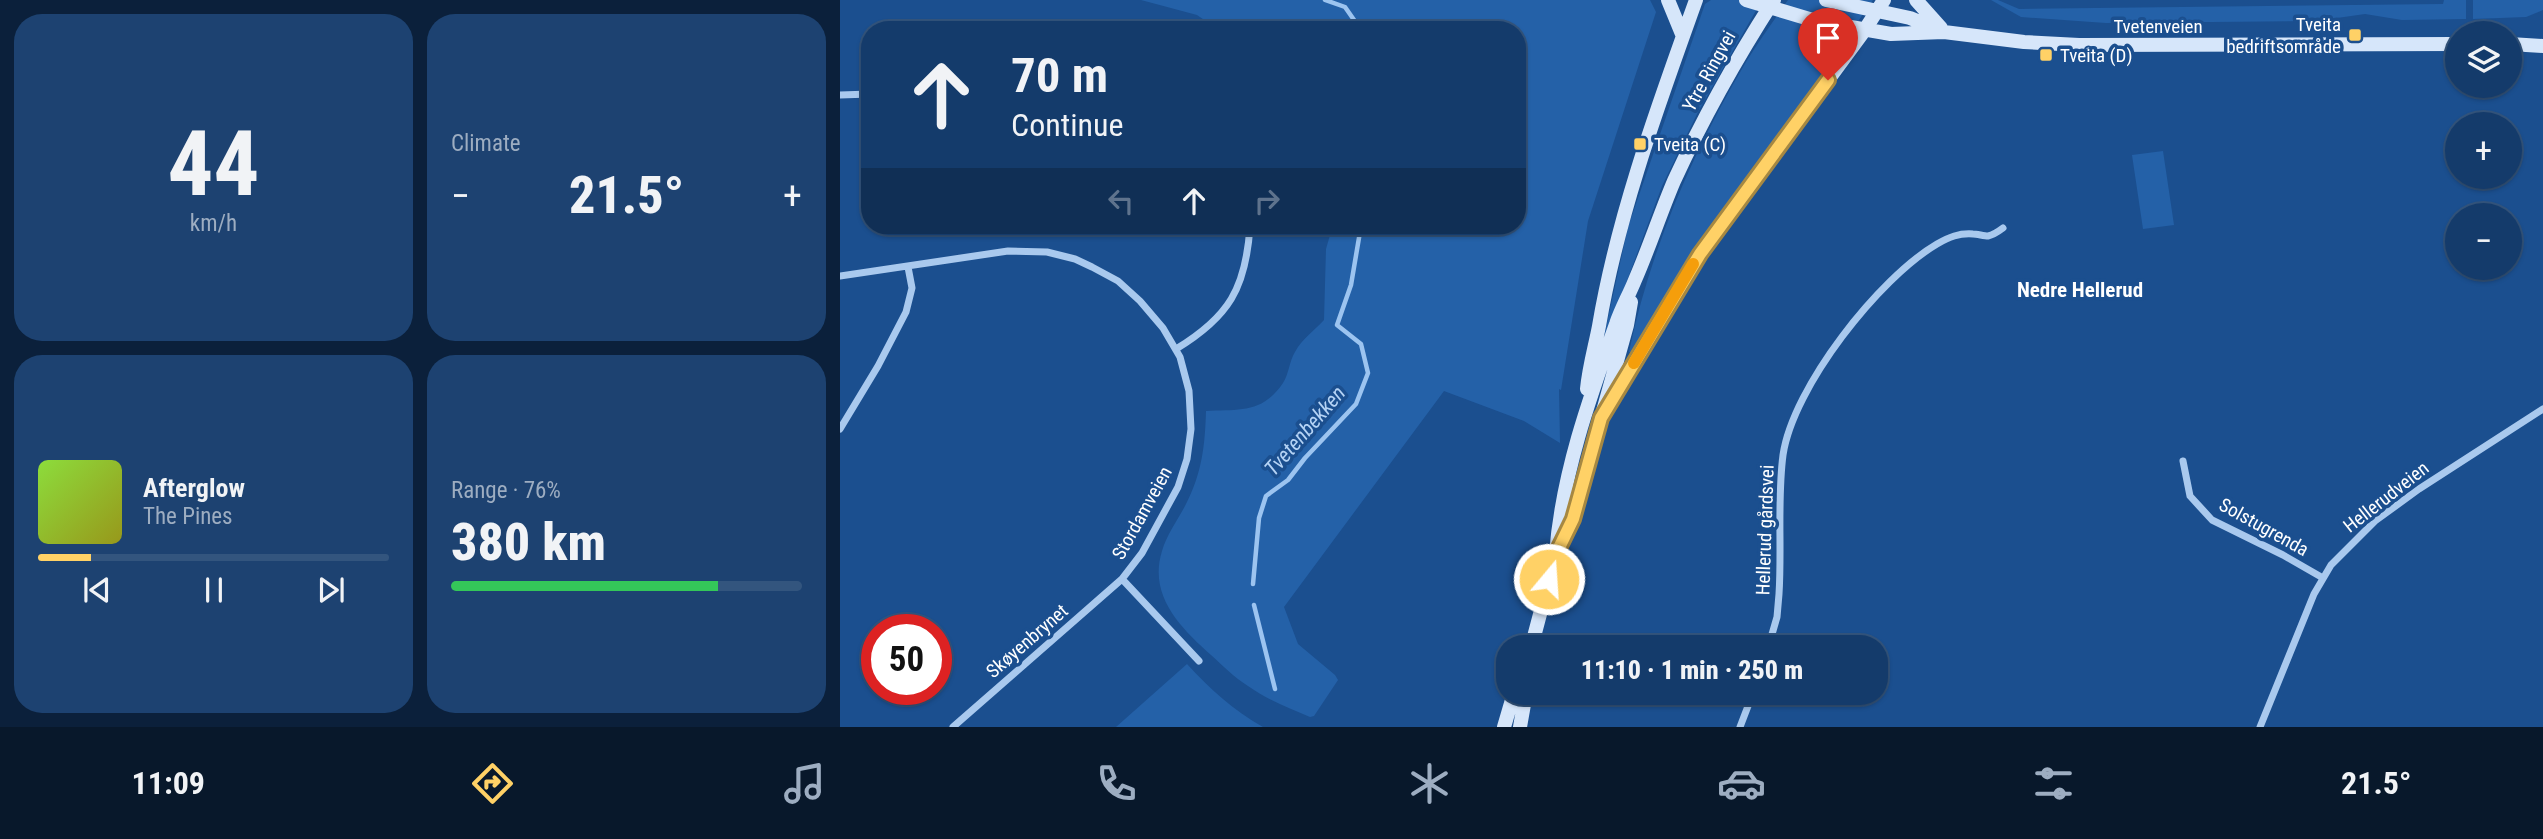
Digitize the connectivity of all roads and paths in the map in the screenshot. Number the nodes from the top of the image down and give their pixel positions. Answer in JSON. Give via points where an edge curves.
{"nodes":[{"id":1,"x":1668,"y":0,"type":"edge"},
{"id":2,"x":1746,"y":0,"type":"edge"},
{"id":3,"x":1774,"y":0,"type":"edge"},
{"id":4,"x":1826,"y":0,"type":"edge"},
{"id":5,"x":1916,"y":0,"type":"edge"},
{"id":6,"x":1690,"y":4,"type":"edge"},
{"id":7,"x":1880,"y":6,"type":"edge"},
{"id":8,"x":1864,"y":31,"type":"junction"},
{"id":9,"x":1944,"y":32,"type":"junction"},
{"id":10,"x":1682,"y":34,"type":"junction"},
{"id":11,"x":2543,"y":35,"type":"edge"},
{"id":12,"x":2522,"y":41,"type":"edge"},
{"id":13,"x":2445,"y":44,"type":"edge"},
{"id":14,"x":2522,"y":44,"type":"edge"},
{"id":15,"x":2543,"y":46,"type":"edge"},
{"id":16,"x":861,"y":94,"type":"edge"},
{"id":17,"x":840,"y":95,"type":"edge"},
{"id":18,"x":2003,"y":229,"type":"dead end"},
{"id":19,"x":1249,"y":235,"type":"edge"},
{"id":20,"x":908,"y":267,"type":"junction"},
{"id":21,"x":840,"y":276,"type":"edge"},
{"id":22,"x":1635,"y":280,"type":"junction"},
{"id":23,"x":1176,"y":349,"type":"junction"},
{"id":24,"x":1586,"y":406,"type":"junction"},
{"id":25,"x":2543,"y":409,"type":"edge"},
{"id":26,"x":1601,"y":418,"type":"junction"},
{"id":27,"x":840,"y":429,"type":"edge"},
{"id":28,"x":2183,"y":461,"type":"dead end"},
{"id":29,"x":1556,"y":554,"type":"junction"},
{"id":30,"x":2323,"y":578,"type":"junction"},
{"id":31,"x":1122,"y":579,"type":"junction"},
{"id":32,"x":1535,"y":635,"type":"edge"},
{"id":33,"x":1772,"y":635,"type":"edge"},
{"id":34,"x":1199,"y":661,"type":"dead end"},
{"id":35,"x":1510,"y":705,"type":"edge"},
{"id":36,"x":1525,"y":705,"type":"edge"},
{"id":37,"x":1748,"y":705,"type":"edge"},
{"id":38,"x":953,"y":727,"type":"edge"},
{"id":39,"x":1504,"y":727,"type":"edge"},
{"id":40,"x":1520,"y":727,"type":"edge"},
{"id":41,"x":1740,"y":727,"type":"edge"},
{"id":42,"x":2260,"y":727,"type":"edge"}],
"edges":[{"from":1,"to":10,"type":"main road"},
{"from":2,"to":8,"type":"main road","name":"Tvetenveien","bridge":true},
{"from":3,"to":22,"type":"main road","name":"Ytre Ringvei","via":[[1693,141]]},
{"from":4,"to":7,"type":"main road","name":"Tvetenveien","via":[[1860,9]]},
{"from":5,"to":9,"type":"main road"},
{"from":6,"to":10,"type":"main road"},
{"from":7,"to":8,"type":"main road"},
{"from":7,"to":9,"type":"main road","name":"Tvetenveien"},
{"from":8,"to":9,"type":"main road","name":"Tvetenveien"},
{"from":8,"to":26,"type":"main road","via":[[1700,254]]},
{"from":9,"to":13,"type":"main road","name":"Tvetenveien","via":[[2079,45]]},
{"from":10,"to":24,"type":"main road","via":[[1613,253]]},
{"from":11,"to":12,"type":"main road"},
{"from":14,"to":15,"type":"main road"},
{"from":16,"to":17,"type":"street"},
{"from":18,"to":33,"type":"street","name":"Hellerud gårdsvei","via":[[1989,236],[1950,237],[1916,258],[1853,322],[1814,380],[1784,453],[1779,594]]},
{"from":19,"to":23,"type":"street","via":[[1233,296],[1212,325]]},
{"from":20,"to":21,"type":"street","name":"Stordamveien"},
{"from":20,"to":23,"type":"street","name":"Stordamveien","via":[[1008,251],[1047,252],[1075,259],[1129,290],[1156,318]]},
{"from":20,"to":27,"type":"street","via":[[910,304]]},
{"from":22,"to":24,"type":"main road","name":"Ytre Ringvei"},
{"from":22,"to":26,"type":"main road","name":"Ytre Ringvei"},
{"from":23,"to":31,"type":"street","name":"Stordamveien","via":[[1189,391],[1187,459],[1178,487],[1142,553]]},
{"from":24,"to":29,"type":"main road","name":"Ytre Ringvei","via":[[1559,519]]},
{"from":25,"to":30,"type":"street","name":"Hellerudveien","via":[[2375,521]]},
{"from":26,"to":29,"type":"main road","name":"Ytre Ringvei","via":[[1573,519]]},
{"from":28,"to":30,"type":"street","name":"Solstugrenda","via":[[2190,496],[2212,520]]},
{"from":29,"to":32,"type":"main road","name":"Ytre Ringvei"},
{"from":30,"to":42,"type":"street","name":"Hellerudveien"},
{"from":31,"to":34,"type":"street","name":"Stordamveien"},
{"from":31,"to":38,"type":"street","name":"Skøyenbrynet"},
{"from":35,"to":39,"type":"main road"},
{"from":36,"to":40,"type":"main road"},
{"from":37,"to":41,"type":"street"}]}
